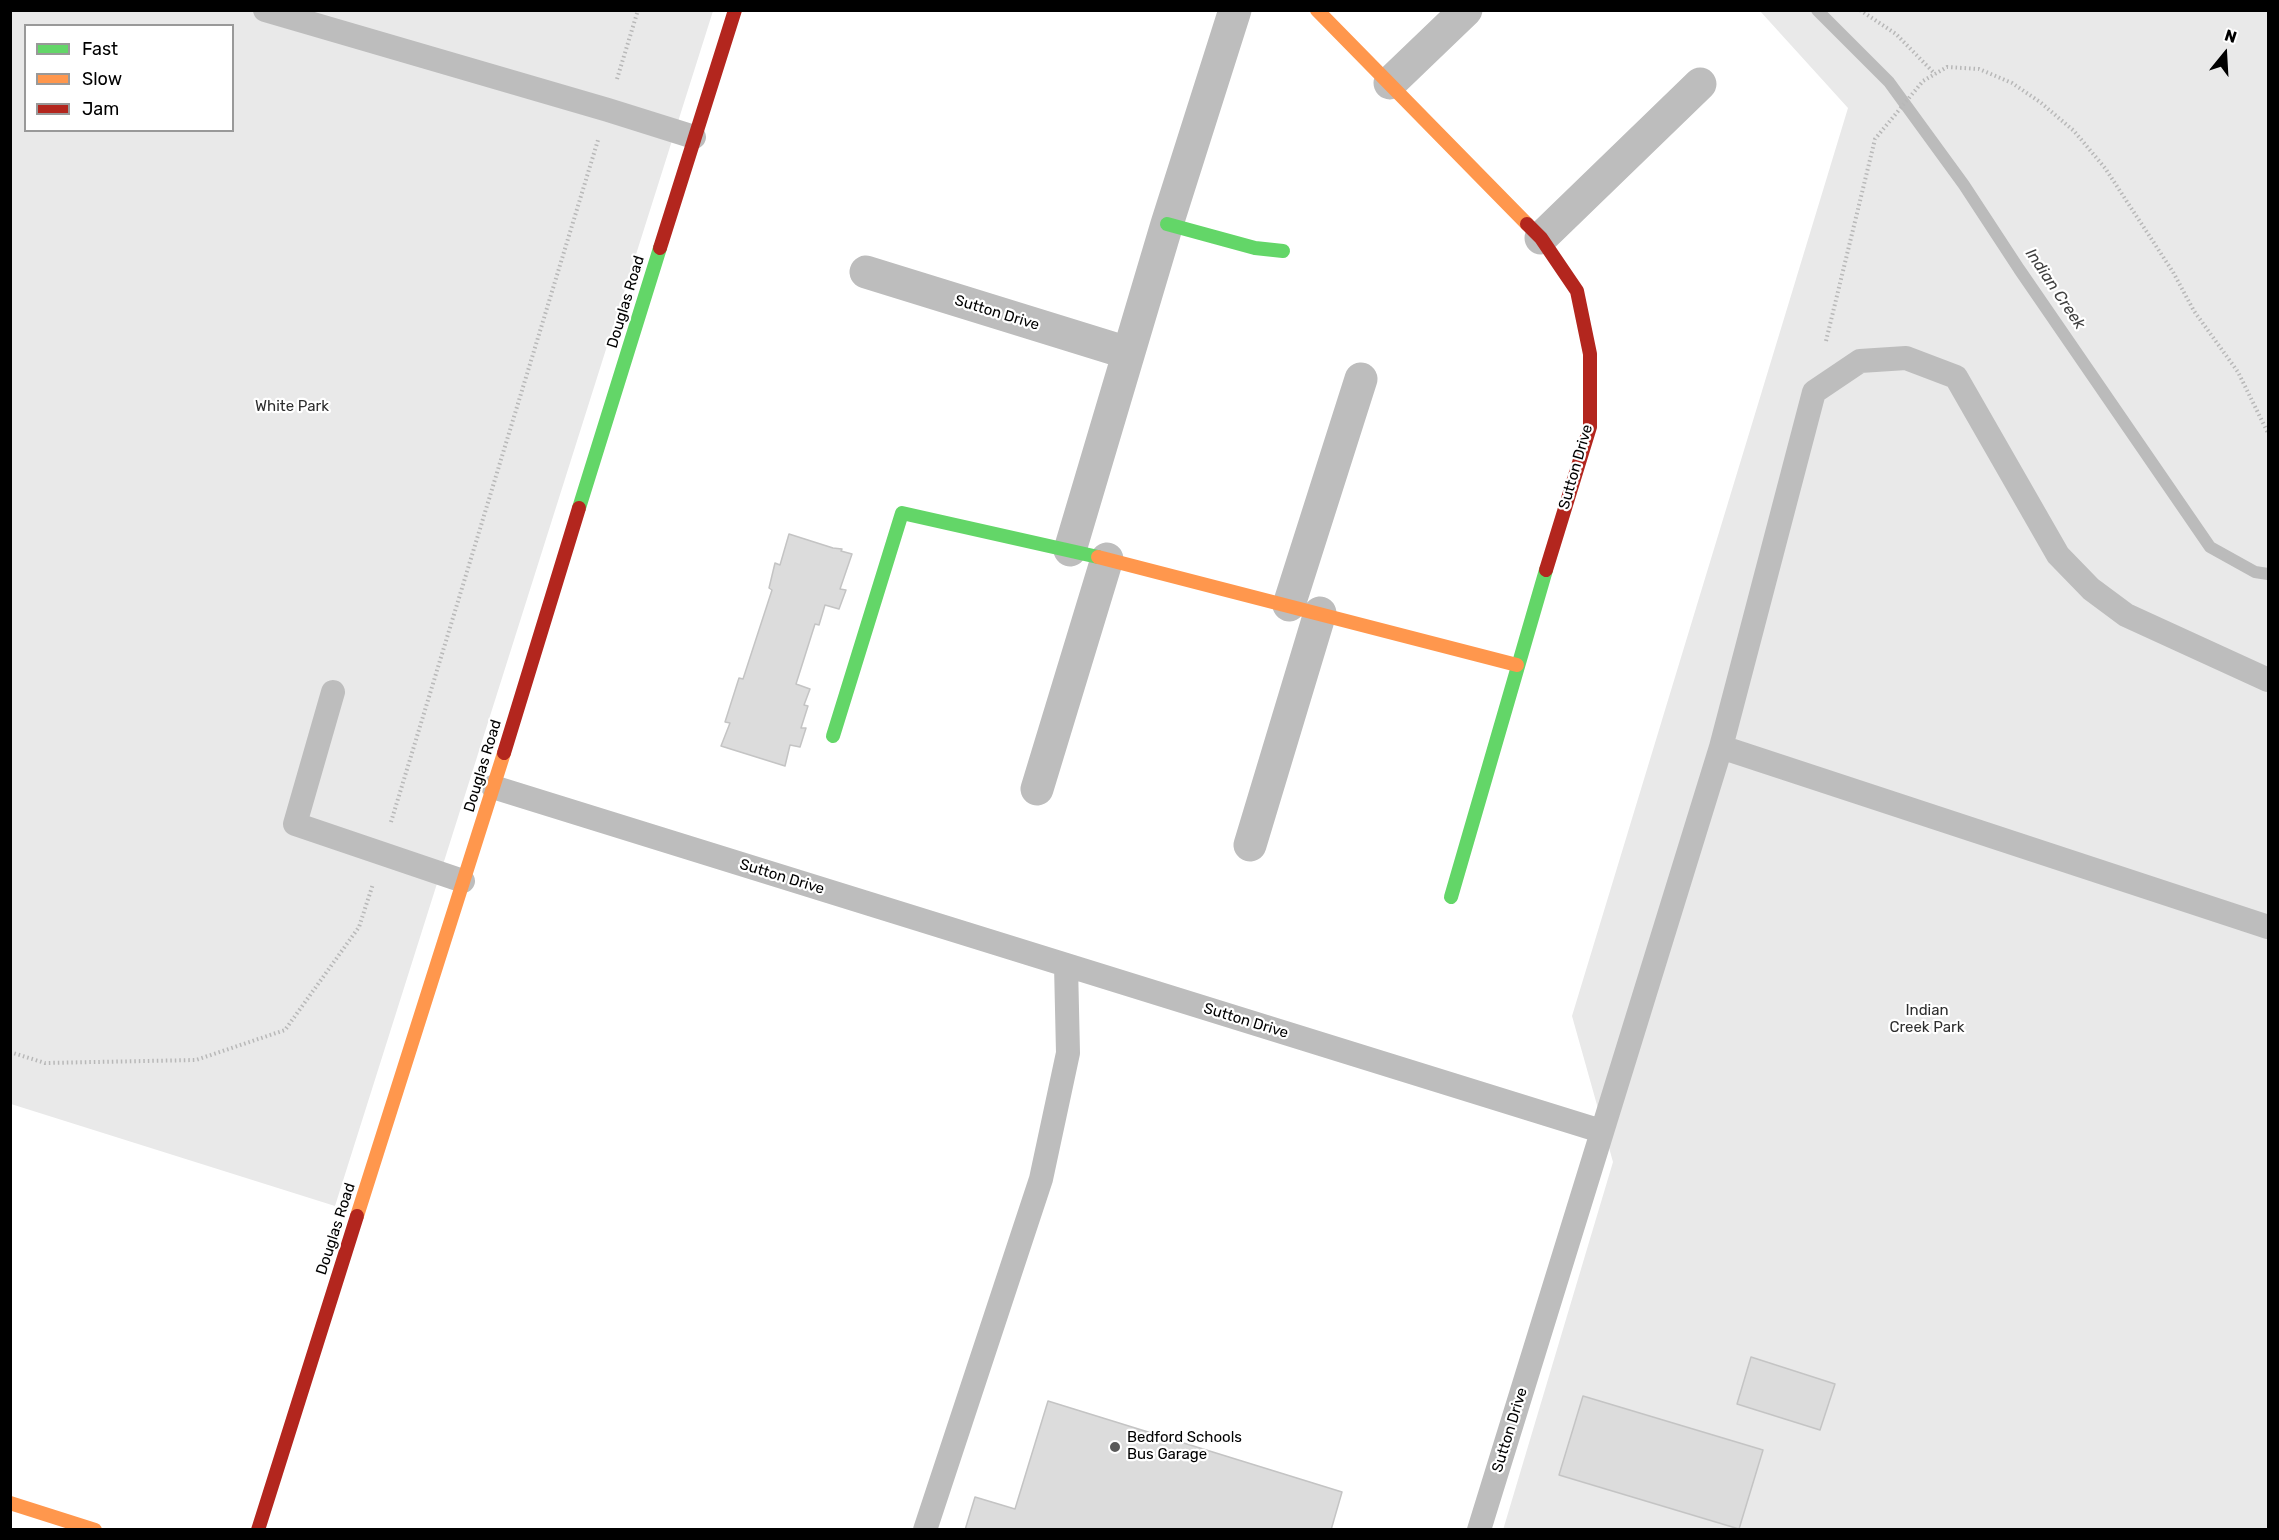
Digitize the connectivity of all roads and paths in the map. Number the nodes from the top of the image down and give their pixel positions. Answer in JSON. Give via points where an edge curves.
{"nodes":[{"id":1,"x":265,"y":10,"type":"edge"},
{"id":2,"x":638,"y":10,"type":"edge"},
{"id":3,"x":735,"y":10,"type":"edge"},
{"id":4,"x":1235,"y":10,"type":"edge"},
{"id":5,"x":1317,"y":10,"type":"edge"},
{"id":6,"x":1466,"y":10,"type":"edge"},
{"id":7,"x":1860,"y":10,"type":"edge"},
{"id":8,"x":1935,"y":74,"type":"junction"},
{"id":9,"x":1390,"y":83,"type":"junction"},
{"id":10,"x":1700,"y":84,"type":"dead end"},
{"id":11,"x":608,"y":110,"type":"junction"},
{"id":12,"x":694,"y":137,"type":"junction"},
{"id":13,"x":1167,"y":224,"type":"junction"},
{"id":14,"x":1541,"y":238,"type":"junction"},
{"id":15,"x":1283,"y":251,"type":"dead end"},
{"id":16,"x":866,"y":273,"type":"dead end"},
{"id":17,"x":1128,"y":353,"type":"junction"},
{"id":18,"x":1361,"y":379,"type":"dead end"},
{"id":19,"x":1814,"y":392,"type":"junction"},
{"id":20,"x":2268,"y":433,"type":"edge"},
{"id":21,"x":1070,"y":550,"type":"junction"},
{"id":22,"x":1107,"y":559,"type":"junction"},
{"id":23,"x":1288,"y":605,"type":"junction"},
{"id":24,"x":1320,"y":614,"type":"junction"},
{"id":25,"x":1517,"y":665,"type":"junction"},
{"id":26,"x":2268,"y":680,"type":"edge"},
{"id":27,"x":333,"y":692,"type":"dead end"},
{"id":28,"x":833,"y":736,"type":"dead end"},
{"id":29,"x":1721,"y":747,"type":"junction"},
{"id":30,"x":493,"y":787,"type":"junction"},
{"id":31,"x":1037,"y":789,"type":"dead end"},
{"id":32,"x":1250,"y":845,"type":"dead end"},
{"id":33,"x":382,"y":852,"type":"junction"},
{"id":34,"x":464,"y":881,"type":"junction"},
{"id":35,"x":1451,"y":897,"type":"dead end"},
{"id":36,"x":2268,"y":927,"type":"edge"},
{"id":37,"x":1066,"y":965,"type":"junction"},
{"id":38,"x":10,"y":1052,"type":"edge"},
{"id":39,"x":1601,"y":1131,"type":"junction"},
{"id":40,"x":10,"y":1503,"type":"edge"},
{"id":41,"x":259,"y":1529,"type":"edge"},
{"id":42,"x":95,"y":1530,"type":"edge"},
{"id":43,"x":925,"y":1530,"type":"edge"},
{"id":44,"x":1479,"y":1530,"type":"edge"}],
"edges":[{"from":1,"to":11,"type":"lane"},
{"from":2,"to":11,"type":"path"},
{"from":3,"to":12,"type":"street","name":"Douglas Road"},
{"from":4,"to":13,"type":"street"},
{"from":5,"to":9,"type":"street","name":"Sutton Drive"},
{"from":6,"to":9,"type":"street"},
{"from":7,"to":8,"type":"path","via":[[1896,34]]},
{"from":8,"to":19,"type":"path","via":[[1923,81],[1875,139]]},
{"from":8,"to":20,"type":"path","via":[[1947,67],[1979,69],[2012,82],[2074,131],[2105,168],[2194,311],[2238,372]]},
{"from":9,"to":14,"type":"street","name":"Sutton Drive"},
{"from":10,"to":14,"type":"street"},
{"from":11,"to":12,"type":"lane"},
{"from":11,"to":33,"type":"path"},
{"from":12,"to":30,"type":"street","name":"Douglas Road"},
{"from":13,"to":15,"type":"street","via":[[1256,248]]},
{"from":13,"to":17,"type":"street"},
{"from":14,"to":25,"type":"street","name":"Sutton Drive","via":[[1577,291],[1590,354],[1590,427]]},
{"from":16,"to":17,"type":"street","name":"Sutton Drive"},
{"from":17,"to":21,"type":"street"},
{"from":18,"to":23,"type":"street"},
{"from":19,"to":26,"type":"lane","via":[[1860,360],[1906,358],[1956,377],[2058,555],[2091,589],[2126,615]]},
{"from":19,"to":29,"type":"lane"},
{"from":21,"to":22,"type":"street"},
{"from":21,"to":28,"type":"street","via":[[902,513]]},
{"from":22,"to":23,"type":"street"},
{"from":22,"to":31,"type":"street"},
{"from":23,"to":24,"type":"street"},
{"from":24,"to":25,"type":"street"},
{"from":24,"to":32,"type":"street"},
{"from":25,"to":35,"type":"street","name":"Sutton Drive"},
{"from":27,"to":33,"type":"lane","via":[[295,824]]},
{"from":29,"to":36,"type":"lane"},
{"from":29,"to":39,"type":"lane"},
{"from":30,"to":34,"type":"street","name":"Douglas Road"},
{"from":30,"to":37,"type":"lane","name":"Sutton Drive"},
{"from":33,"to":34,"type":"lane"},
{"from":33,"to":38,"type":"path","via":[[359,927],[285,1029],[196,1060],[45,1063]]},
{"from":34,"to":41,"type":"street","name":"Douglas Road"},
{"from":37,"to":39,"type":"lane","name":"Sutton Drive"},
{"from":37,"to":43,"type":"lane","via":[[1068,1053],[1041,1179]]},
{"from":39,"to":44,"type":"lane","name":"Sutton Drive"},
{"from":40,"to":42,"type":"street"}]}
